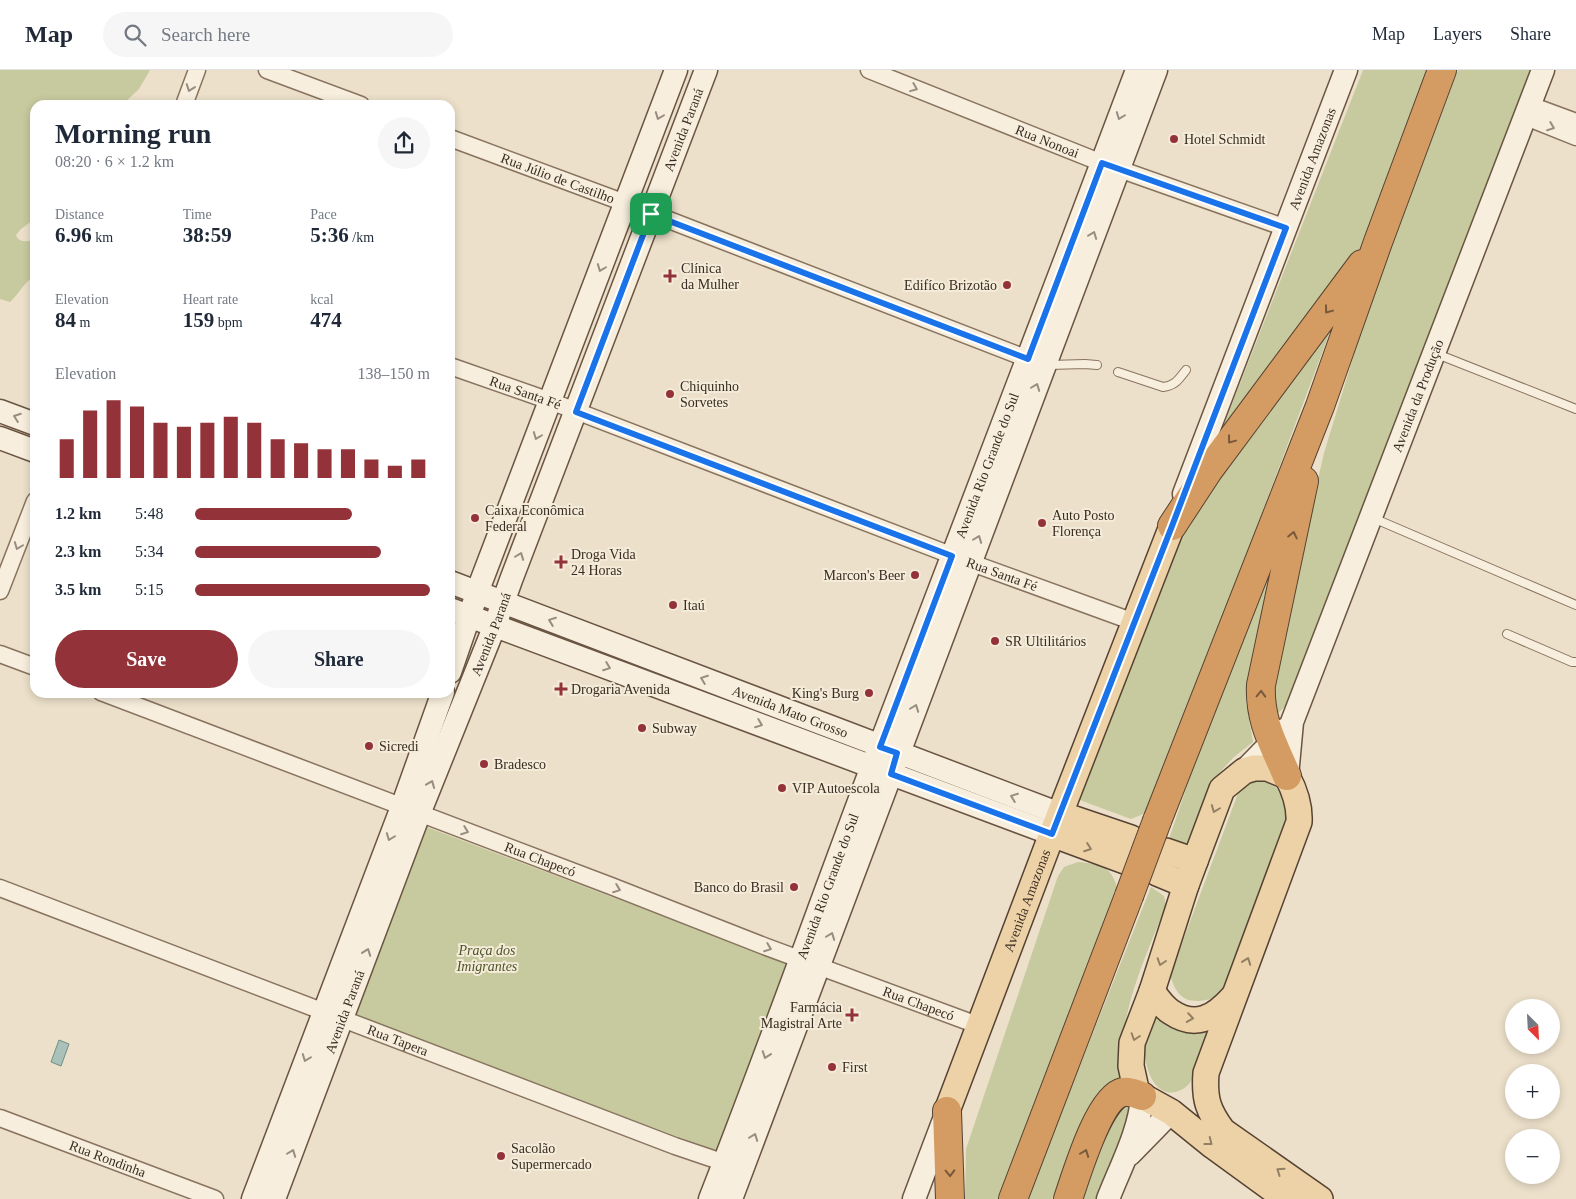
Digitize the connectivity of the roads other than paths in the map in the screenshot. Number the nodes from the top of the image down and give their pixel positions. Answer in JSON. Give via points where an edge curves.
{"nodes":[{"id":1,"x":197,"y":70,"type":"edge"},
{"id":2,"x":267,"y":70,"type":"edge"},
{"id":3,"x":676,"y":70,"type":"edge"},
{"id":4,"x":706,"y":70,"type":"edge"},
{"id":5,"x":869,"y":70,"type":"edge"},
{"id":6,"x":1137,"y":70,"type":"edge"},
{"id":7,"x":1156,"y":70,"type":"edge"},
{"id":8,"x":1346,"y":70,"type":"edge"},
{"id":9,"x":1442,"y":70,"type":"edge"},
{"id":10,"x":1544,"y":70,"type":"edge"},
{"id":11,"x":186,"y":100,"type":"edge"},
{"id":12,"x":348,"y":100,"type":"edge"},
{"id":13,"x":1528,"y":111,"type":"junction"},
{"id":14,"x":1576,"y":122,"type":"edge"},
{"id":15,"x":1576,"y":136,"type":"edge"},
{"id":16,"x":455,"y":140,"type":"edge"},
{"id":17,"x":1110,"y":166,"type":"junction"},
{"id":18,"x":625,"y":204,"type":"junction"},
{"id":19,"x":651,"y":214,"type":"junction"},
{"id":20,"x":1286,"y":228,"type":"junction"},
{"id":21,"x":1378,"y":242,"type":"junction"},
{"id":22,"x":1435,"y":353,"type":"junction"},
{"id":23,"x":1036,"y":362,"type":"junction"},
{"id":24,"x":1097,"y":366,"type":"dead end"},
{"id":25,"x":455,"y":368,"type":"edge"},
{"id":26,"x":1186,"y":370,"type":"dead end"},
{"id":27,"x":1118,"y":372,"type":"dead end"},
{"id":28,"x":550,"y":401,"type":"junction"},
{"id":29,"x":1320,"y":406,"type":"junction"},
{"id":30,"x":1576,"y":409,"type":"edge"},
{"id":31,"x":0,"y":411,"type":"edge"},
{"id":32,"x":576,"y":412,"type":"junction"},
{"id":33,"x":30,"y":422,"type":"edge"},
{"id":34,"x":0,"y":438,"type":"edge"},
{"id":35,"x":30,"y":454,"type":"edge"},
{"id":36,"x":30,"y":514,"type":"edge"},
{"id":37,"x":1371,"y":517,"type":"junction"},
{"id":38,"x":1172,"y":526,"type":"junction"},
{"id":39,"x":961,"y":559,"type":"junction"},
{"id":40,"x":455,"y":584,"type":"edge"},
{"id":41,"x":0,"y":591,"type":"edge"},
{"id":42,"x":478,"y":593,"type":"junction"},
{"id":43,"x":503,"y":602,"type":"junction"},
{"id":44,"x":1576,"y":605,"type":"edge"},
{"id":45,"x":460,"y":612,"type":"edge"},
{"id":46,"x":1134,"y":622,"type":"junction"},
{"id":47,"x":496,"y":625,"type":"junction"},
{"id":48,"x":1507,"y":634,"type":"dead end"},
{"id":49,"x":455,"y":642,"type":"edge"},
{"id":50,"x":0,"y":654,"type":"edge"},
{"id":51,"x":1576,"y":662,"type":"edge"},
{"id":52,"x":30,"y":665,"type":"edge"},
{"id":53,"x":117,"y":698,"type":"edge"},
{"id":54,"x":441,"y":698,"type":"edge"},
{"id":55,"x":1292,"y":722,"type":"junction"},
{"id":56,"x":1272,"y":740,"type":"junction"},
{"id":57,"x":885,"y":760,"type":"junction"},
{"id":58,"x":1244,"y":771,"type":"junction"},
{"id":59,"x":1287,"y":776,"type":"junction"},
{"id":60,"x":411,"y":811,"type":"junction"},
{"id":61,"x":1056,"y":824,"type":"junction"},
{"id":62,"x":1128,"y":850,"type":"dead end"},
{"id":63,"x":1195,"y":861,"type":"junction"},
{"id":64,"x":1186,"y":885,"type":"junction"},
{"id":65,"x":0,"y":888,"type":"edge"},
{"id":66,"x":810,"y":964,"type":"junction"},
{"id":67,"x":1152,"y":991,"type":"junction"},
{"id":68,"x":1235,"y":994,"type":"junction"},
{"id":69,"x":333,"y":1015,"type":"junction"},
{"id":70,"x":980,"y":1026,"type":"junction"},
{"id":71,"x":1206,"y":1073,"type":"junction"},
{"id":72,"x":1142,"y":1096,"type":"junction"},
{"id":73,"x":947,"y":1111,"type":"junction"},
{"id":74,"x":1171,"y":1112,"type":"junction"},
{"id":75,"x":0,"y":1118,"type":"edge"},
{"id":76,"x":1122,"y":1162,"type":"junction"},
{"id":77,"x":734,"y":1166,"type":"junction"},
{"id":78,"x":215,"y":1199,"type":"edge"},
{"id":79,"x":252,"y":1199,"type":"edge"},
{"id":80,"x":274,"y":1199,"type":"edge"},
{"id":81,"x":710,"y":1199,"type":"edge"},
{"id":82,"x":731,"y":1199,"type":"edge"},
{"id":83,"x":914,"y":1199,"type":"edge"},
{"id":84,"x":950,"y":1199,"type":"edge"},
{"id":85,"x":1012,"y":1199,"type":"edge"},
{"id":86,"x":1068,"y":1199,"type":"edge"},
{"id":87,"x":1108,"y":1199,"type":"edge"},
{"id":88,"x":1286,"y":1199,"type":"edge"},
{"id":89,"x":1320,"y":1199,"type":"edge"}],
"edges":[{"from":1,"to":11,"type":"street","one_way":true},
{"from":2,"to":12,"type":"street"},
{"from":3,"to":18,"type":"street","name":"Avenida Paraná","one_way":true},
{"from":4,"to":19,"type":"street","name":"Avenida Paraná"},
{"from":5,"to":17,"type":"street","name":"Rua Nonoai","one_way":true},
{"from":6,"to":17,"type":"street","name":"Avenida Rio Grande do Sul","one_way":true},
{"from":7,"to":17,"type":"street","name":"Avenida Rio Grande do Sul"},
{"from":8,"to":20,"type":"street","name":"Avenida Amazonas"},
{"from":9,"to":21,"type":"highway"},
{"from":10,"to":13,"type":"street","name":"Avenida da Produção"},
{"from":13,"to":14,"type":"street"},
{"from":13,"to":15,"type":"street","one_way":true},
{"from":13,"to":22,"type":"street","name":"Avenida da Produção"},
{"from":16,"to":18,"type":"street","name":"Rua Júlio de Castilho"},
{"from":17,"to":20,"type":"street","name":"Rua Nonoai"},
{"from":17,"to":23,"type":"street","name":"Avenida Rio Grande do Sul"},
{"from":18,"to":19,"type":"street","name":"Rua Júlio de Castilho"},
{"from":18,"to":28,"type":"street","name":"Avenida Paraná","one_way":true},
{"from":19,"to":23,"type":"street","name":"Rua Júlio de Castilho"},
{"from":19,"to":32,"type":"street","name":"Avenida Paraná"},
{"from":20,"to":38,"type":"street","name":"Avenida Amazonas"},
{"from":21,"to":29,"type":"highway"},
{"from":21,"to":38,"type":"highway","one_way":true,"via":[[1208,471]]},
{"from":22,"to":30,"type":"lane"},
{"from":22,"to":37,"type":"street","name":"Avenida da Produção"},
{"from":23,"to":24,"type":"lane"},
{"from":23,"to":39,"type":"street","name":"Avenida Rio Grande do Sul"},
{"from":25,"to":28,"type":"street","name":"Rua Santa Fé"},
{"from":26,"to":27,"type":"lane","via":[[1174,384],[1163,387]]},
{"from":28,"to":32,"type":"street","name":"Rua Santa Fé"},
{"from":28,"to":42,"type":"street","name":"Avenida Paraná","one_way":true},
{"from":56,"to":29,"type":"highway","one_way":true,"via":[[1261,709],[1261,685]]},
{"from":29,"to":85,"type":"highway","bridge":true},
{"from":33,"to":31,"type":"street","one_way":true},
{"from":32,"to":39,"type":"street","name":"Rua Santa Fé"},
{"from":43,"to":32,"type":"street","name":"Avenida Paraná","one_way":true},
{"from":34,"to":35,"type":"street"},
{"from":36,"to":41,"type":"street","one_way":true},
{"from":37,"to":44,"type":"lane"},
{"from":37,"to":55,"type":"street","name":"Avenida da Produção"},
{"from":38,"to":46,"type":"main road","name":"Avenida Amazonas"},
{"from":39,"to":46,"type":"street","name":"Rua Santa Fé"},
{"from":39,"to":57,"type":"street","name":"Avenida Rio Grande do Sul"},
{"from":40,"to":42,"type":"street","name":"Avenida Mato Grosso"},
{"from":42,"to":43,"type":"street","name":"Avenida Mato Grosso"},
{"from":42,"to":45,"type":"street","name":"Avenida Paraná"},
{"from":43,"to":47,"type":"street","name":"Avenida Paraná"},
{"from":57,"to":43,"type":"street","name":"Avenida Mato Grosso","one_way":true},
{"from":45,"to":47,"type":"street","name":"Avenida Mato Grosso"},
{"from":45,"to":49,"type":"street","name":"Avenida Paraná"},
{"from":46,"to":61,"type":"main road","name":"Avenida Amazonas"},
{"from":47,"to":57,"type":"street","name":"Avenida Mato Grosso","one_way":true},
{"from":60,"to":47,"type":"street","name":"Avenida Paraná","one_way":true},
{"from":48,"to":51,"type":"lane"},
{"from":50,"to":52,"type":"street"},
{"from":53,"to":60,"type":"street","name":"Rua Chapecó"},
{"from":54,"to":60,"type":"street","name":"Avenida Paraná"},
{"from":55,"to":56,"type":"street","name":"Avenida da Produção"},
{"from":55,"to":59,"type":"street","name":"Avenida da Produção"},
{"from":56,"to":58,"type":"street","name":"Avenida da Produção"},
{"from":56,"to":59,"type":"highway"},
{"from":57,"to":61,"type":"street","name":"Avenida Mato Grosso"},
{"from":57,"to":66,"type":"street","name":"Avenida Rio Grande do Sul"},
{"from":58,"to":59,"type":"main road","via":[[1267,768]]},
{"from":58,"to":63,"type":"main road","one_way":true,"via":[[1222,789]]},
{"from":68,"to":59,"type":"main road","one_way":true,"via":[[1299,822],[1297,798]]},
{"from":60,"to":66,"type":"street","name":"Rua Chapecó","one_way":true},
{"from":60,"to":69,"type":"street","name":"Avenida Paraná"},
{"from":61,"to":62,"type":"main road","name":"Avenida Mato Grosso"},
{"from":61,"to":70,"type":"main road","name":"Avenida Amazonas"},
{"from":63,"to":64,"type":"main road"},
{"from":63,"to":64,"type":"main road","via":[[1162,862]]},
{"from":64,"to":67,"type":"main road","one_way":true},
{"from":65,"to":69,"type":"street","name":"Rua Tapera"},
{"from":66,"to":70,"type":"street","name":"Rua Chapecó"},
{"from":66,"to":77,"type":"street","name":"Avenida Rio Grande do Sul"},
{"from":67,"to":68,"type":"main road","one_way":true,"via":[[1169,1011],[1190,1020],[1209,1018]]},
{"from":67,"to":72,"type":"main road","one_way":true,"via":[[1132,1043],[1132,1079]]},
{"from":68,"to":71,"type":"main road"},
{"from":69,"to":77,"type":"street","name":"Rua Tapera"},
{"from":69,"to":79,"type":"street","name":"Avenida Paraná","one_way":true},
{"from":80,"to":69,"type":"street","name":"Avenida Paraná","one_way":true},
{"from":70,"to":73,"type":"main road","name":"Avenida Amazonas"},
{"from":71,"to":74,"type":"main road"},
{"from":89,"to":71,"type":"main road","one_way":true,"via":[[1223,1131],[1206,1103]]},
{"from":72,"to":74,"type":"main road"},
{"from":72,"to":76,"type":"street","via":[[1139,1120]]},
{"from":86,"to":72,"type":"highway","one_way":true,"via":[[1100,1115],[1110,1101],[1122,1092]]},
{"from":73,"to":83,"type":"street","name":"Avenida Amazonas"},
{"from":73,"to":84,"type":"highway","one_way":true},
{"from":74,"to":76,"type":"street"},
{"from":74,"to":88,"type":"main road","one_way":true},
{"from":75,"to":78,"type":"street","name":"Rua Rondinha"},
{"from":76,"to":87,"type":"street"},
{"from":77,"to":81,"type":"street","name":"Avenida Rio Grande do Sul"},
{"from":77,"to":82,"type":"street","name":"Avenida Rio Grande do Sul"}]}
